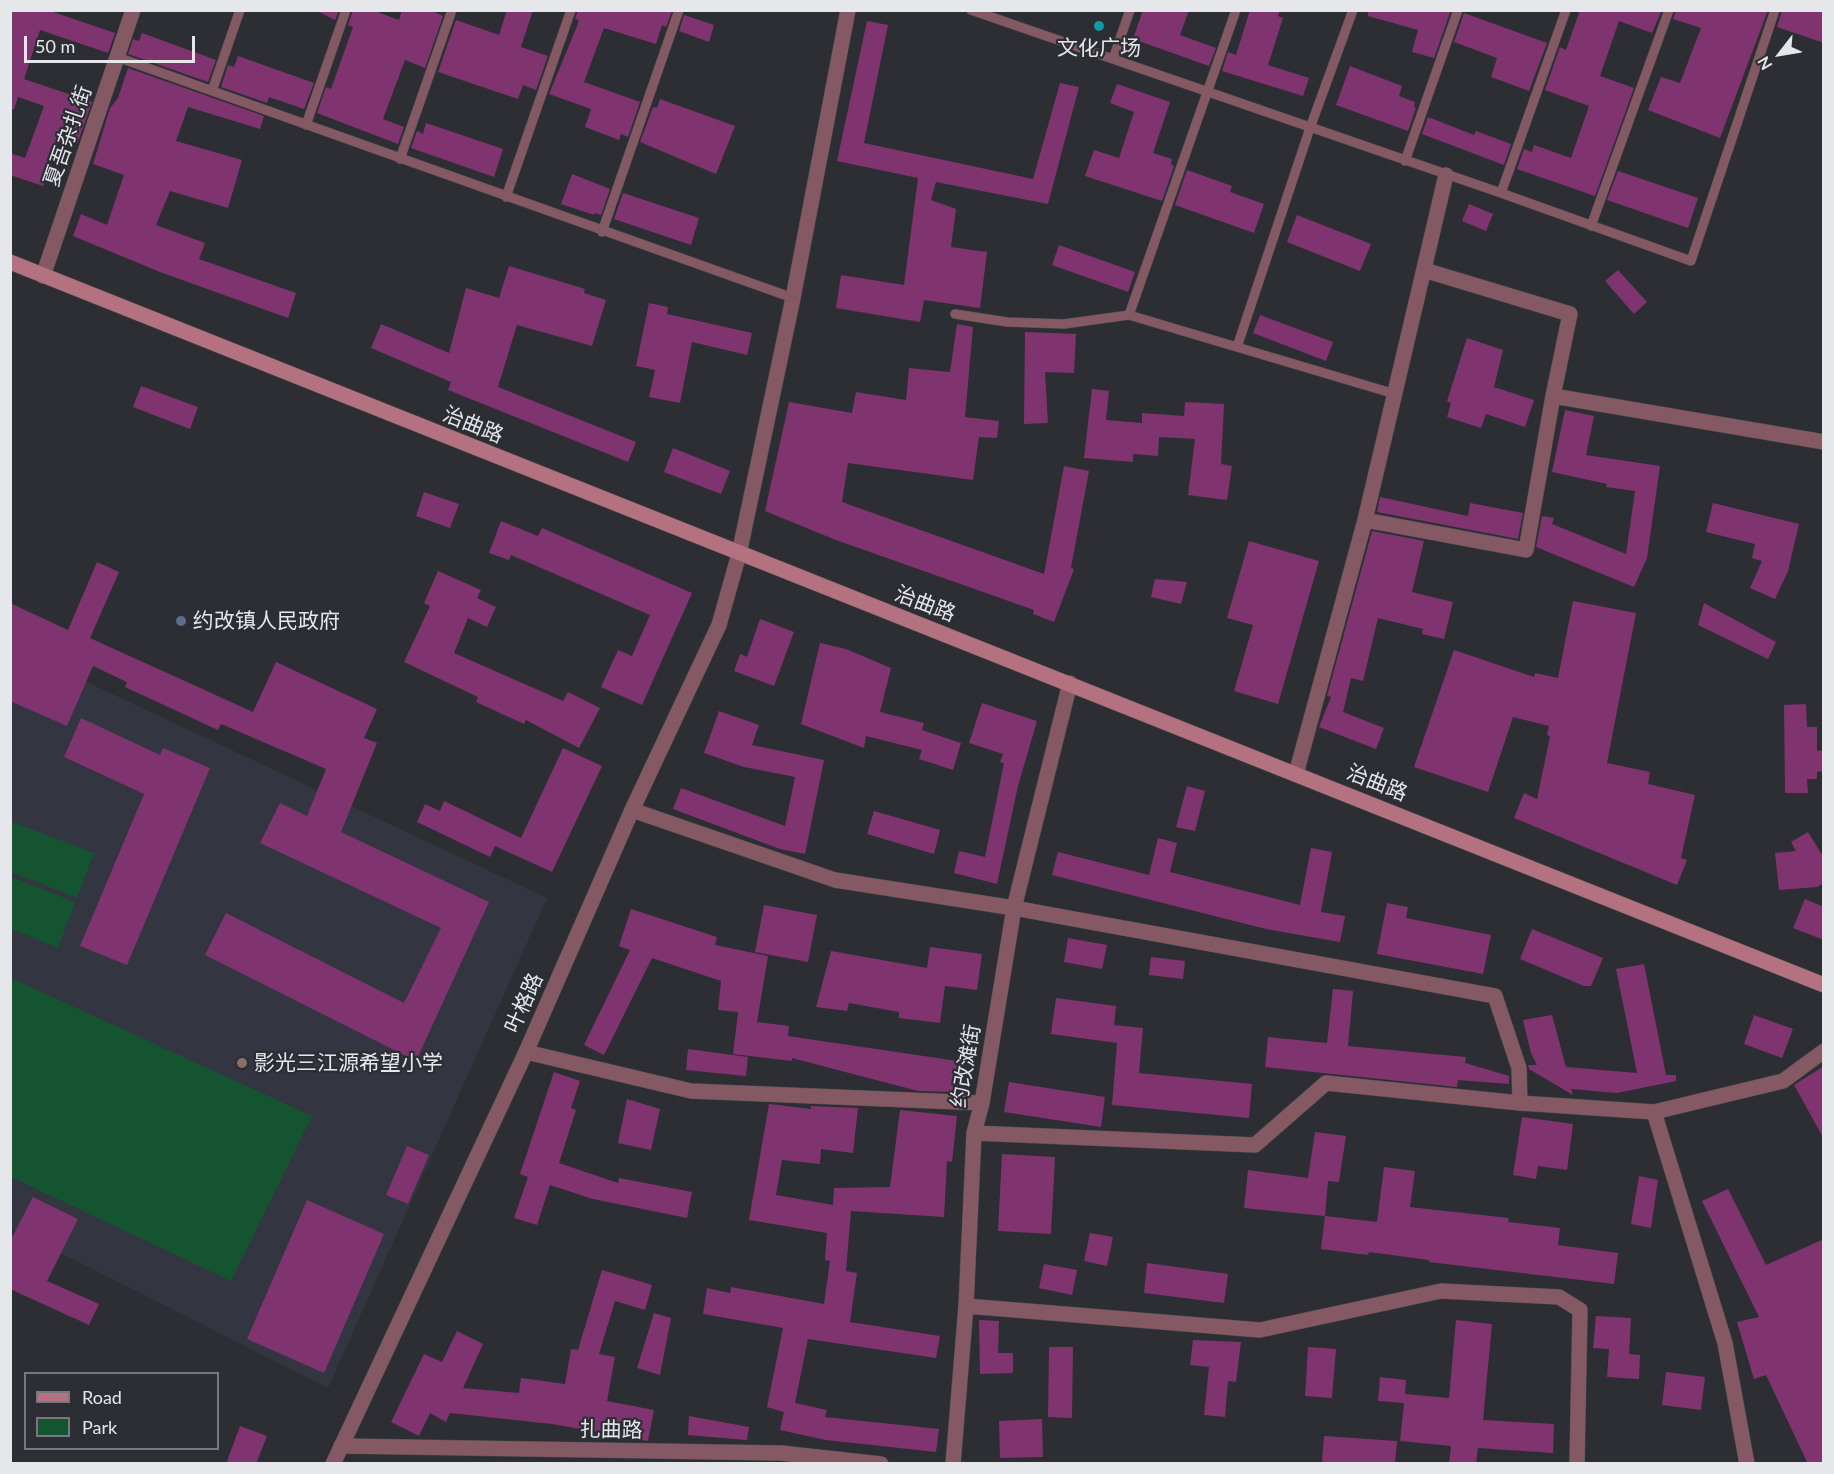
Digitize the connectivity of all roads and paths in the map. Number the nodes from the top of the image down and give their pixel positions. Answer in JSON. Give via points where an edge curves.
{"nodes":[{"id":1,"x":133,"y":10,"type":"edge"},
{"id":2,"x":240,"y":10,"type":"edge"},
{"id":3,"x":346,"y":10,"type":"edge"},
{"id":4,"x":452,"y":10,"type":"edge"},
{"id":5,"x":571,"y":10,"type":"edge"},
{"id":6,"x":679,"y":10,"type":"edge"},
{"id":7,"x":848,"y":10,"type":"edge"},
{"id":8,"x":971,"y":10,"type":"edge"},
{"id":9,"x":1130,"y":10,"type":"edge"},
{"id":10,"x":1236,"y":10,"type":"edge"},
{"id":11,"x":1353,"y":10,"type":"edge"},
{"id":12,"x":1458,"y":10,"type":"edge"},
{"id":13,"x":1566,"y":10,"type":"edge"},
{"id":14,"x":1669,"y":10,"type":"edge"},
{"id":15,"x":1775,"y":10,"type":"edge"},
{"id":16,"x":117,"y":57,"type":"junction"},
{"id":17,"x":1113,"y":59,"type":"junction"},
{"id":18,"x":212,"y":91,"type":"junction"},
{"id":19,"x":1207,"y":92,"type":"junction"},
{"id":20,"x":306,"y":125,"type":"junction"},
{"id":21,"x":1310,"y":128,"type":"junction"},
{"id":22,"x":400,"y":159,"type":"junction"},
{"id":23,"x":1405,"y":161,"type":"junction"},
{"id":24,"x":1446,"y":175,"type":"junction"},
{"id":25,"x":1501,"y":193,"type":"junction"},
{"id":26,"x":506,"y":197,"type":"junction"},
{"id":27,"x":1591,"y":226,"type":"junction"},
{"id":28,"x":602,"y":232,"type":"junction"},
{"id":29,"x":10,"y":262,"type":"edge"},
{"id":30,"x":1424,"y":270,"type":"junction"},
{"id":31,"x":44,"y":276,"type":"junction"},
{"id":32,"x":793,"y":298,"type":"junction"},
{"id":33,"x":955,"y":314,"type":"dead end"},
{"id":34,"x":1129,"y":315,"type":"junction"},
{"id":35,"x":1237,"y":347,"type":"junction"},
{"id":36,"x":1395,"y":394,"type":"junction"},
{"id":37,"x":1552,"y":396,"type":"junction"},
{"id":38,"x":1824,"y":442,"type":"edge"},
{"id":39,"x":1365,"y":520,"type":"junction"},
{"id":40,"x":739,"y":554,"type":"junction"},
{"id":41,"x":1070,"y":683,"type":"junction"},
{"id":42,"x":1296,"y":774,"type":"junction"},
{"id":43,"x":632,"y":810,"type":"junction"},
{"id":44,"x":1014,"y":908,"type":"junction"},
{"id":45,"x":1824,"y":985,"type":"edge"},
{"id":46,"x":1824,"y":1051,"type":"edge"},
{"id":47,"x":526,"y":1052,"type":"junction"},
{"id":48,"x":1520,"y":1102,"type":"junction"},
{"id":49,"x":982,"y":1103,"type":"junction"},
{"id":50,"x":1654,"y":1112,"type":"junction"},
{"id":51,"x":974,"y":1133,"type":"junction"},
{"id":52,"x":966,"y":1306,"type":"junction"},
{"id":53,"x":341,"y":1446,"type":"junction"},
{"id":54,"x":333,"y":1464,"type":"edge"},
{"id":55,"x":881,"y":1464,"type":"edge"},
{"id":56,"x":953,"y":1464,"type":"edge"},
{"id":57,"x":1577,"y":1464,"type":"edge"},
{"id":58,"x":1747,"y":1464,"type":"edge"}],
"edges":[{"from":1,"to":16,"type":"street","name":"夏吾杂扎街"},
{"from":2,"to":18,"type":"lane"},
{"from":3,"to":20,"type":"lane"},
{"from":4,"to":22,"type":"lane"},
{"from":5,"to":26,"type":"lane"},
{"from":6,"to":28,"type":"lane"},
{"from":7,"to":32,"type":"street","name":"叶格路"},
{"from":8,"to":17,"type":"lane"},
{"from":9,"to":17,"type":"lane"},
{"from":10,"to":19,"type":"lane"},
{"from":11,"to":21,"type":"lane"},
{"from":12,"to":23,"type":"lane"},
{"from":13,"to":25,"type":"lane"},
{"from":14,"to":27,"type":"lane"},
{"from":15,"to":27,"type":"lane","via":[[1691,261]]},
{"from":16,"to":18,"type":"lane"},
{"from":16,"to":31,"type":"street","name":"夏吾杂扎街"},
{"from":17,"to":19,"type":"lane"},
{"from":18,"to":20,"type":"lane"},
{"from":19,"to":21,"type":"lane"},
{"from":19,"to":34,"type":"lane"},
{"from":20,"to":22,"type":"lane"},
{"from":21,"to":23,"type":"lane"},
{"from":21,"to":35,"type":"lane"},
{"from":22,"to":26,"type":"lane"},
{"from":23,"to":24,"type":"lane"},
{"from":24,"to":25,"type":"lane"},
{"from":24,"to":30,"type":"street"},
{"from":25,"to":27,"type":"lane"},
{"from":26,"to":28,"type":"lane"},
{"from":28,"to":32,"type":"lane"},
{"from":29,"to":31,"type":"main road","name":"治曲路"},
{"from":30,"to":36,"type":"street"},
{"from":30,"to":37,"type":"street","via":[[1570,314]]},
{"from":31,"to":40,"type":"main road","name":"治曲路"},
{"from":32,"to":40,"type":"street","name":"叶格路"},
{"from":33,"to":34,"type":"lane","via":[[1007,322],[1064,324]]},
{"from":34,"to":35,"type":"lane"},
{"from":35,"to":36,"type":"lane"},
{"from":36,"to":39,"type":"street"},
{"from":37,"to":38,"type":"street"},
{"from":37,"to":39,"type":"street","via":[[1526,550]]},
{"from":39,"to":42,"type":"street"},
{"from":40,"to":41,"type":"main road","name":"治曲路"},
{"from":40,"to":43,"type":"street","name":"叶格路","via":[[719,625]]},
{"from":41,"to":42,"type":"main road","name":"治曲路"},
{"from":41,"to":44,"type":"street","name":"约改滩街"},
{"from":42,"to":45,"type":"main road","name":"治曲路"},
{"from":43,"to":44,"type":"street","via":[[835,880]]},
{"from":43,"to":47,"type":"street","name":"叶格路"},
{"from":44,"to":48,"type":"street","via":[[1495,996],[1519,1068]]},
{"from":44,"to":49,"type":"street","name":"约改滩街"},
{"from":46,"to":50,"type":"street","via":[[1783,1082]]},
{"from":47,"to":49,"type":"street","via":[[691,1091]]},
{"from":47,"to":53,"type":"street","name":"叶格路"},
{"from":48,"to":50,"type":"street"},
{"from":48,"to":51,"type":"street","via":[[1326,1083],[1256,1145]]},
{"from":49,"to":51,"type":"street","name":"约改滩街"},
{"from":50,"to":58,"type":"street","via":[[1725,1343]]},
{"from":51,"to":52,"type":"street","name":"约改滩街"},
{"from":52,"to":56,"type":"street","name":"约改滩街"},
{"from":52,"to":57,"type":"street","via":[[1260,1330],[1441,1291],[1559,1297],[1580,1310]]},
{"from":53,"to":54,"type":"street","name":"叶格路"},
{"from":53,"to":55,"type":"street","name":"扎曲路","via":[[781,1454]]}]}
